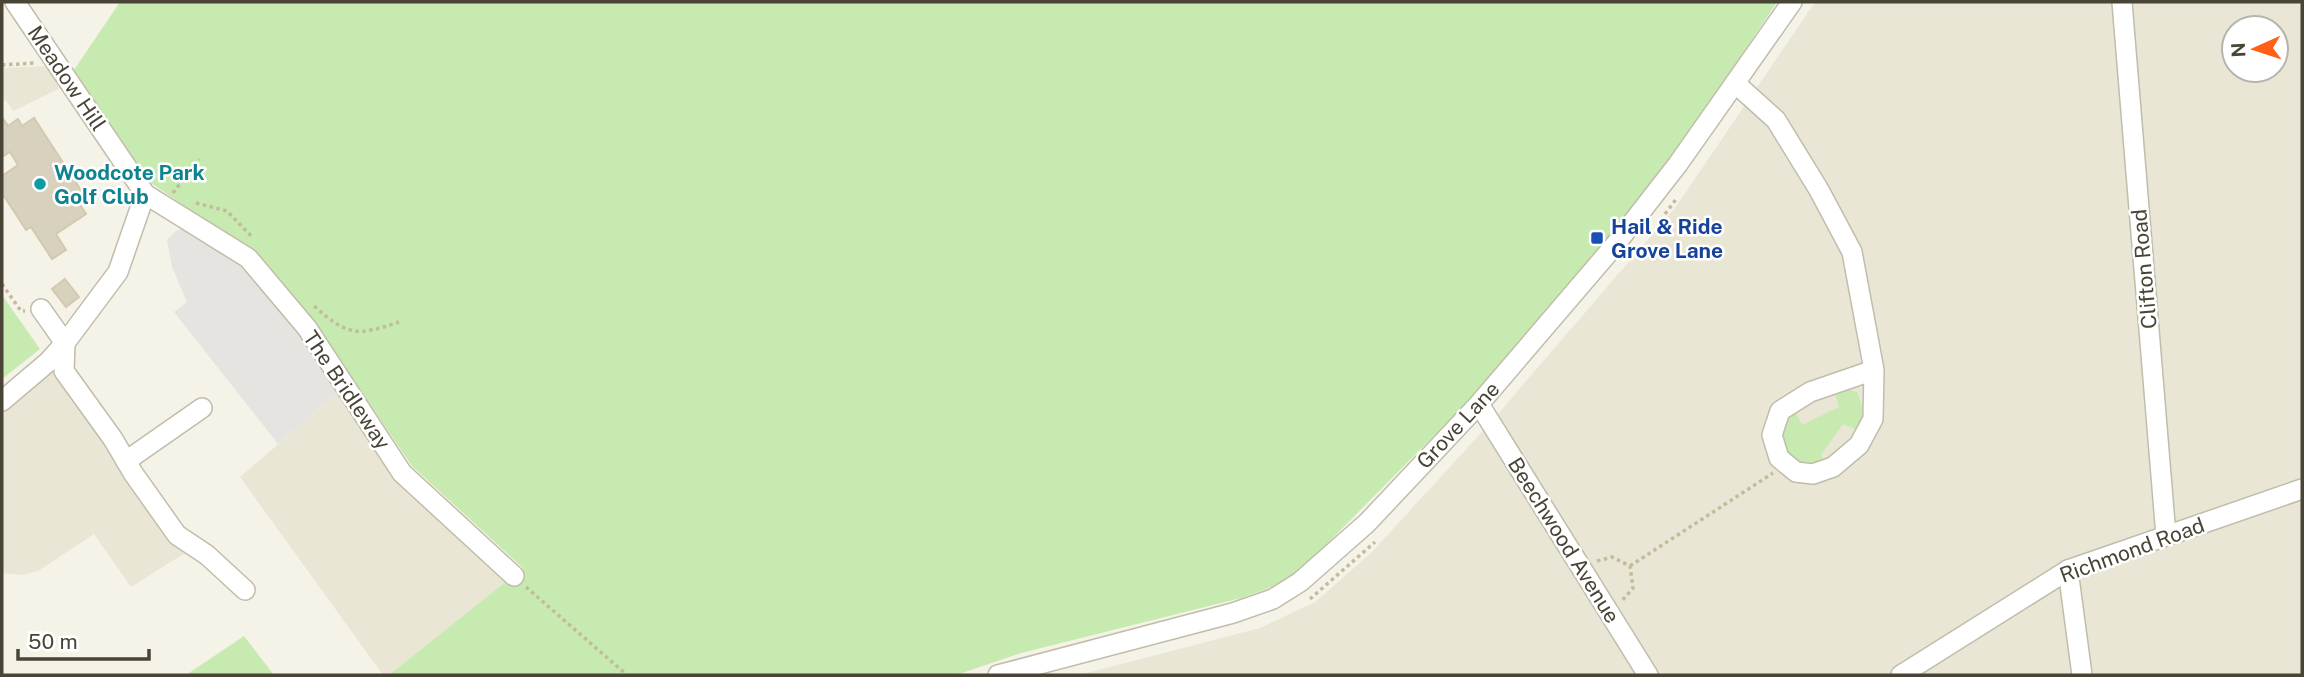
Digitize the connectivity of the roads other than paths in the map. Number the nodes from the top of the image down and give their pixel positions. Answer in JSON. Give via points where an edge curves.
{"nodes":[{"id":1,"x":15,"y":2,"type":"edge"},
{"id":2,"x":1792,"y":2,"type":"edge"},
{"id":3,"x":2122,"y":2,"type":"edge"},
{"id":4,"x":1735,"y":83,"type":"junction"},
{"id":5,"x":145,"y":194,"type":"junction"},
{"id":6,"x":169,"y":209,"type":"joint"},
{"id":7,"x":41,"y":309,"type":"road end"},
{"id":8,"x":65,"y":343,"type":"junction"},
{"id":9,"x":1874,"y":370,"type":"junction"},
{"id":10,"x":2,"y":401,"type":"edge"},
{"id":11,"x":1479,"y":404,"type":"junction"},
{"id":12,"x":202,"y":408,"type":"dead end"},
{"id":13,"x":126,"y":461,"type":"junction"},
{"id":14,"x":2302,"y":489,"type":"edge"},
{"id":15,"x":2166,"y":536,"type":"junction"},
{"id":16,"x":2068,"y":570,"type":"junction"},
{"id":17,"x":514,"y":576,"type":"road end"},
{"id":18,"x":245,"y":590,"type":"dead end"},
{"id":19,"x":998,"y":675,"type":"edge"},
{"id":20,"x":1648,"y":675,"type":"edge"},
{"id":21,"x":1901,"y":675,"type":"edge"},
{"id":22,"x":2082,"y":675,"type":"edge"}],
"edges":[{"from":1,"to":5,"type":"street","name":"Meadow Hill"},
{"from":2,"to":4,"type":"street","name":"Grove Lane"},
{"from":3,"to":15,"type":"street","name":"Clifton Road"},
{"from":4,"to":9,"type":"street","via":[[1776,120],[1852,252]]},
{"from":4,"to":11,"type":"street","name":"Grove Lane","via":[[1615,245]]},
{"from":5,"to":6,"type":"street","name":"Meadow Hill"},
{"from":5,"to":8,"type":"street","via":[[118,272]]},
{"from":6,"to":17,"type":"street","name":"The Bridleway","via":[[248,258],[307,328],[402,473]]},
{"from":7,"to":8,"type":"street"},
{"from":8,"to":10,"type":"street"},
{"from":8,"to":13,"type":"street","via":[[64,371]]},
{"from":9,"to":9,"type":"street","via":[[1873,419],[1859,445],[1833,467],[1813,474],[1796,472],[1779,458],[1772,435],[1780,411],[1810,391]]},
{"from":11,"to":19,"type":"street","name":"Grove Lane","via":[[1367,523],[1300,582],[1273,599]]},
{"from":11,"to":20,"type":"street","name":"Beechwood Avenue"},
{"from":12,"to":13,"type":"street"},
{"from":13,"to":18,"type":"street","via":[[177,536],[207,555]]},
{"from":14,"to":15,"type":"street","name":"Richmond Road"},
{"from":15,"to":16,"type":"street","name":"Richmond Road"},
{"from":16,"to":21,"type":"street","name":"Richmond Road"},
{"from":16,"to":22,"type":"street"}]}
